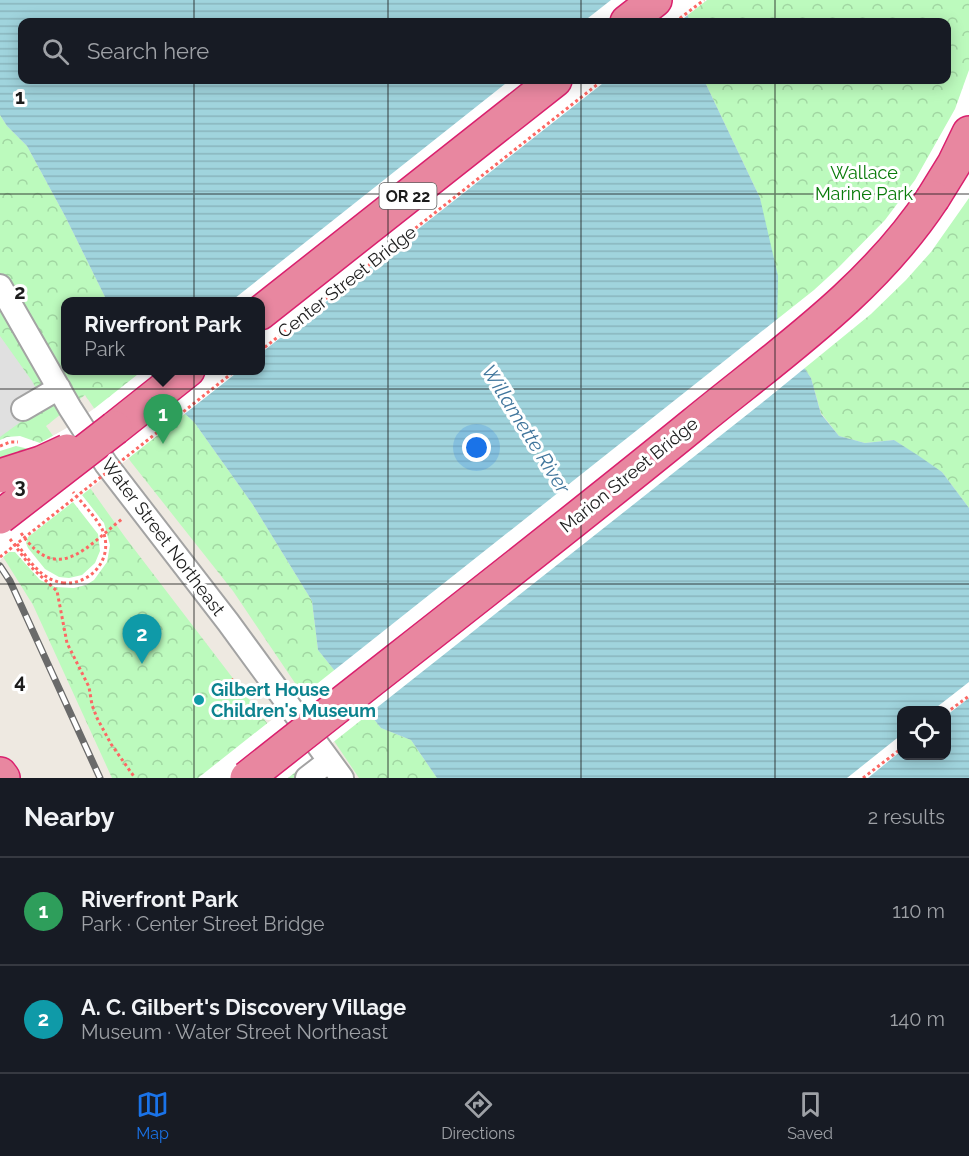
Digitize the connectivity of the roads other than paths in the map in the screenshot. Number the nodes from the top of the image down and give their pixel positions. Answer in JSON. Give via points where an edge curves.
{"nodes":[{"id":1,"x":655,"y":0,"type":"edge"},
{"id":2,"x":632,"y":18,"type":"edge"},
{"id":3,"x":550,"y":84,"type":"edge"},
{"id":4,"x":969,"y":133,"type":"edge"},
{"id":5,"x":0,"y":286,"type":"edge"},
{"id":6,"x":265,"y":310,"type":"edge"},
{"id":7,"x":182,"y":375,"type":"edge"},
{"id":8,"x":59,"y":388,"type":"junction"},
{"id":9,"x":23,"y":409,"type":"dead end"},
{"id":10,"x":115,"y":428,"type":"junction"},
{"id":11,"x":0,"y":476,"type":"edge"},
{"id":12,"x":11,"y":531,"type":"edge"},
{"id":13,"x":335,"y":769,"type":"edge"},
{"id":14,"x":0,"y":774,"type":"edge"},
{"id":15,"x":3,"y":778,"type":"edge"},
{"id":16,"x":247,"y":778,"type":"edge"},
{"id":17,"x":307,"y":778,"type":"edge"}],
"edges":[{"from":1,"to":2,"type":"highway"},
{"from":3,"to":6,"type":"highway","name":"Center Street Bridge","number":"OR 22"},
{"from":4,"to":16,"type":"highway","name":"Marion Street Bridge","bridge":true,"via":[[917,222],[867,279],[827,316]]},
{"from":5,"to":8,"type":"street","name":"Water Street Northeast"},
{"from":7,"to":10,"type":"highway"},
{"from":8,"to":9,"type":"street"},
{"from":8,"to":13,"type":"street","name":"Water Street Northeast","via":[[106,464]]},
{"from":10,"to":11,"type":"highway","bridge":true,"via":[[41,463]]},
{"from":10,"to":12,"type":"highway","bridge":true},
{"from":13,"to":17,"type":"street"},
{"from":14,"to":15,"type":"highway"}]}
